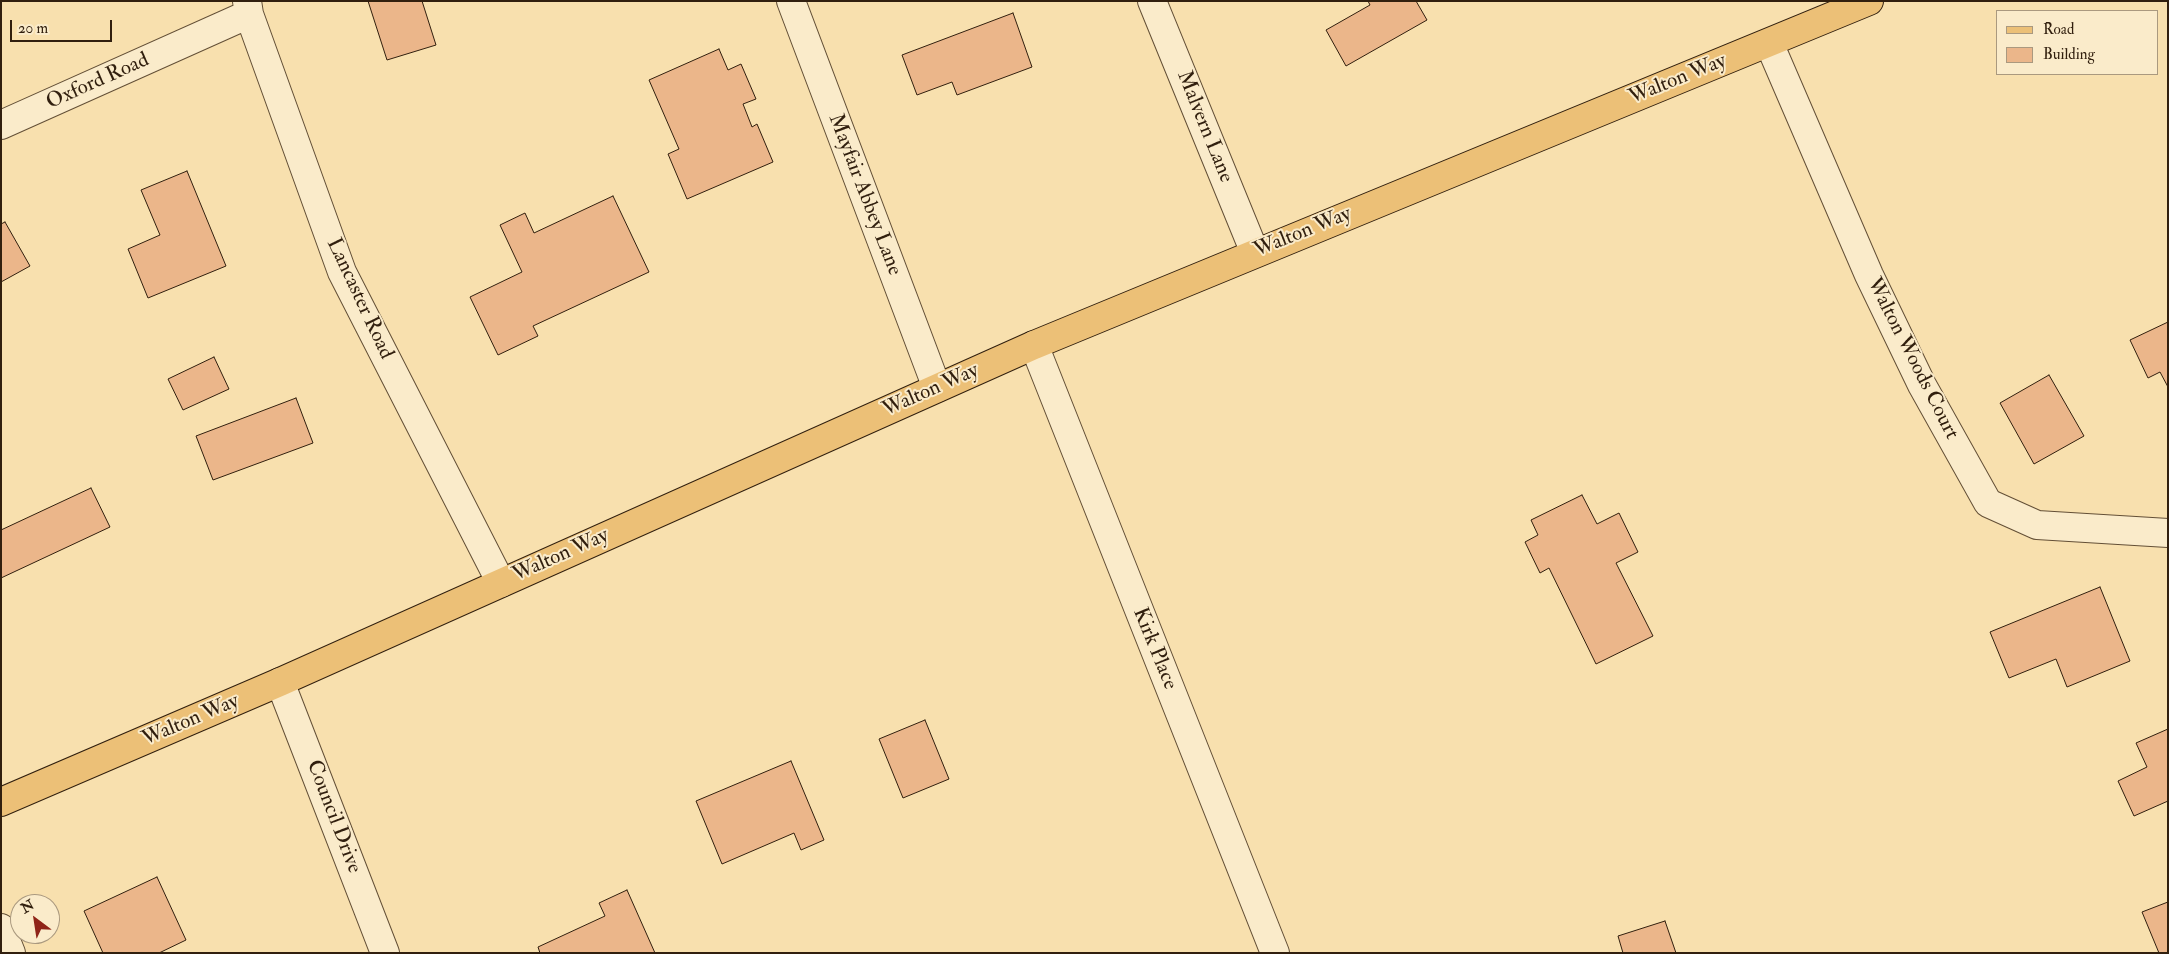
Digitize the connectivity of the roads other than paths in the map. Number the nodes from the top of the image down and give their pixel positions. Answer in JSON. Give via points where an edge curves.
{"nodes":[{"id":1,"x":791,"y":1,"type":"edge"},
{"id":2,"x":1152,"y":1,"type":"edge"},
{"id":3,"x":1869,"y":1,"type":"edge"},
{"id":4,"x":248,"y":8,"type":"edge"},
{"id":5,"x":1769,"y":42,"type":"junction"},
{"id":6,"x":1,"y":126,"type":"edge"},
{"id":7,"x":1255,"y":253,"type":"junction"},
{"id":8,"x":1034,"y":345,"type":"junction"},
{"id":9,"x":937,"y":388,"type":"junction"},
{"id":10,"x":2168,"y":533,"type":"edge"},
{"id":11,"x":501,"y":583,"type":"junction"},
{"id":12,"x":280,"y":682,"type":"junction"},
{"id":13,"x":1,"y":802,"type":"edge"},
{"id":14,"x":1,"y":928,"type":"edge"},
{"id":15,"x":11,"y":953,"type":"edge"},
{"id":16,"x":385,"y":953,"type":"edge"},
{"id":17,"x":1275,"y":953,"type":"edge"}],
"edges":[{"from":1,"to":9,"type":"street","name":"Mayfair Abbey Lane"},
{"from":2,"to":7,"type":"street","name":"Malvern Lane"},
{"from":3,"to":5,"type":"main road","name":"Walton Way"},
{"from":4,"to":6,"type":"street","name":"Oxford Road"},
{"from":4,"to":11,"type":"street","name":"Lancaster Road","via":[[342,272]]},
{"from":5,"to":7,"type":"main road","name":"Walton Way"},
{"from":5,"to":10,"type":"street","name":"Walton Woods Court","via":[[1869,276],[1922,385],[1988,504],[2037,525]]},
{"from":7,"to":8,"type":"main road","name":"Walton Way"},
{"from":8,"to":9,"type":"main road","name":"Walton Way"},
{"from":8,"to":17,"type":"street","name":"Kirk Place"},
{"from":9,"to":11,"type":"main road","name":"Walton Way"},
{"from":11,"to":12,"type":"main road","name":"Walton Way"},
{"from":12,"to":13,"type":"main road","name":"Walton Way"},
{"from":12,"to":16,"type":"street","name":"Council Drive"},
{"from":14,"to":15,"type":"street"}]}
